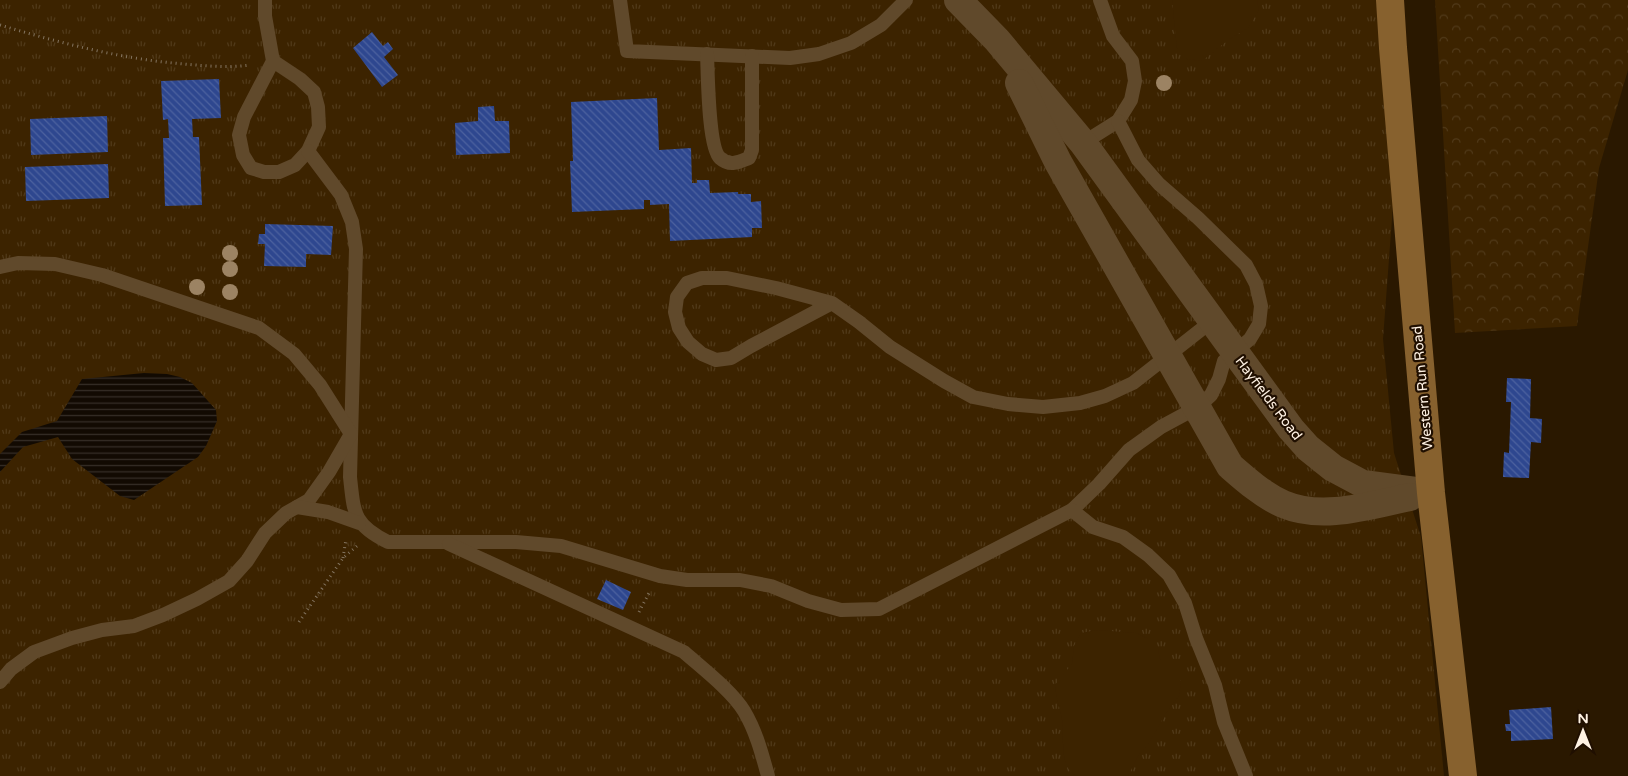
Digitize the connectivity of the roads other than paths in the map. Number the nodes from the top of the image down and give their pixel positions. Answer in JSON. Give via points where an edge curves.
{"nodes":[{"id":1,"x":265,"y":0,"type":"edge"},
{"id":2,"x":620,"y":0,"type":"edge"},
{"id":3,"x":906,"y":0,"type":"edge"},
{"id":4,"x":958,"y":0,"type":"edge"},
{"id":5,"x":1100,"y":0,"type":"edge"},
{"id":6,"x":1390,"y":0,"type":"edge"},
{"id":7,"x":997,"y":40,"type":"junction"},
{"id":8,"x":707,"y":54,"type":"junction"},
{"id":9,"x":752,"y":56,"type":"junction"},
{"id":10,"x":272,"y":61,"type":"junction"},
{"id":11,"x":1118,"y":121,"type":"junction"},
{"id":12,"x":1083,"y":143,"type":"junction"},
{"id":13,"x":308,"y":151,"type":"junction"},
{"id":14,"x":0,"y":267,"type":"edge"},
{"id":15,"x":832,"y":304,"type":"junction"},
{"id":16,"x":1212,"y":321,"type":"junction"},
{"id":17,"x":1234,"y":352,"type":"junction"},
{"id":18,"x":1168,"y":355,"type":"junction"},
{"id":19,"x":1198,"y":407,"type":"junction"},
{"id":20,"x":351,"y":434,"type":"junction"},
{"id":21,"x":1431,"y":493,"type":"junction"},
{"id":22,"x":297,"y":507,"type":"junction"},
{"id":23,"x":1072,"y":510,"type":"junction"},
{"id":24,"x":359,"y":523,"type":"junction"},
{"id":25,"x":444,"y":542,"type":"junction"},
{"id":26,"x":0,"y":682,"type":"edge"},
{"id":27,"x":768,"y":776,"type":"edge"},
{"id":28,"x":1246,"y":776,"type":"edge"},
{"id":29,"x":1462,"y":776,"type":"edge"}],
"edges":[{"from":1,"to":10,"type":"lane"},
{"from":2,"to":8,"type":"lane","via":[[627,51]]},
{"from":3,"to":9,"type":"lane","via":[[881,25],[852,43],[819,54],[790,58]]},
{"from":4,"to":7,"type":"street","name":"Hayfields Road"},
{"from":5,"to":11,"type":"lane","via":[[1113,36],[1132,61],[1135,82],[1131,100]]},
{"from":6,"to":21,"type":"street","name":"Western Run Road"},
{"from":7,"to":12,"type":"street","name":"Hayfields Road"},
{"from":7,"to":18,"type":"street","name":"Hayfields Road","via":[[1058,162]]},
{"from":8,"to":9,"type":"lane"},
{"from":8,"to":9,"type":"lane","via":[[712,139],[719,157],[736,164],[749,158],[752,150]]},
{"from":10,"to":13,"type":"lane","via":[[314,92],[319,127]]},
{"from":10,"to":13,"type":"lane","via":[[244,117],[239,135],[243,154],[251,168],[279,172],[295,165]]},
{"from":11,"to":12,"type":"lane"},
{"from":11,"to":17,"type":"lane","via":[[1138,160],[1158,184],[1246,265],[1261,306],[1259,324],[1250,339]]},
{"from":12,"to":16,"type":"street","name":"Hayfields Road"},
{"from":13,"to":20,"type":"lane","via":[[341,195],[352,222],[356,248]]},
{"from":14,"to":20,"type":"lane","via":[[18,263],[55,264],[102,275],[258,328],[294,354],[320,385]]},
{"from":15,"to":15,"type":"lane","via":[[728,278],[702,278],[687,283],[677,296],[675,312],[679,328],[688,342],[702,354],[716,360],[731,358]]},
{"from":15,"to":18,"type":"lane","via":[[944,382],[973,397],[1008,404],[1043,407],[1106,396],[1133,383]]},
{"from":16,"to":17,"type":"street","name":"Hayfields Road"},
{"from":16,"to":18,"type":"lane"},
{"from":17,"to":19,"type":"lane","via":[[1224,360],[1211,395]]},
{"from":17,"to":21,"type":"street","name":"Hayfields Road","via":[[1291,430],[1333,468],[1363,484]]},
{"from":18,"to":19,"type":"street","name":"Hayfields Road"},
{"from":19,"to":21,"type":"street","name":"Hayfields Road","via":[[1230,466],[1254,487],[1282,504],[1310,512],[1349,510]]},
{"from":19,"to":23,"type":"lane","via":[[1161,427],[1129,450]]},
{"from":20,"to":22,"type":"lane","via":[[309,500]]},
{"from":20,"to":24,"type":"lane","via":[[350,477]]},
{"from":21,"to":29,"type":"street","name":"Western Run Road"},
{"from":22,"to":24,"type":"lane","via":[[328,512]]},
{"from":22,"to":26,"type":"lane","via":[[265,533],[229,581],[198,599],[134,626],[102,630],[34,652]]},
{"from":23,"to":25,"type":"lane","via":[[879,609],[860,611],[841,610],[771,586],[740,580],[687,580],[660,576],[561,546]]},
{"from":23,"to":28,"type":"lane","via":[[1093,527],[1123,537],[1169,575],[1185,603],[1215,685],[1224,722]]},
{"from":24,"to":25,"type":"lane","via":[[371,534],[388,542]]},
{"from":25,"to":27,"type":"lane","via":[[684,652],[744,710]]}]}
